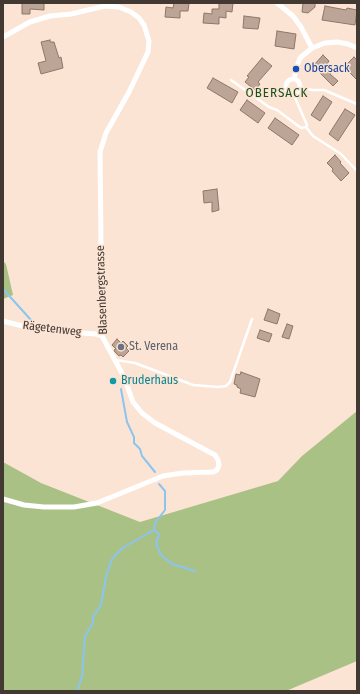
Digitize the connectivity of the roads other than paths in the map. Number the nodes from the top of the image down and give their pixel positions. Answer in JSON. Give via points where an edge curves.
{"nodes":[{"id":1,"x":277,"y":3,"type":"edge"},
{"id":2,"x":3,"y":36,"type":"edge"},
{"id":3,"x":312,"y":48,"type":"junction"},
{"id":4,"x":357,"y":48,"type":"edge"},
{"id":5,"x":294,"y":79,"type":"junction"},
{"id":6,"x":231,"y":80,"type":"dead end"},
{"id":7,"x":300,"y":87,"type":"junction"},
{"id":8,"x":293,"y":93,"type":"junction"},
{"id":9,"x":357,"y":104,"type":"edge"},
{"id":10,"x":306,"y":127,"type":"junction"},
{"id":11,"x":356,"y":170,"type":"dead end"},
{"id":12,"x":252,"y":319,"type":"dead end"},
{"id":13,"x":3,"y":321,"type":"edge"},
{"id":14,"x":102,"y":336,"type":"junction"},
{"id":15,"x":116,"y":360,"type":"junction"},
{"id":16,"x":3,"y":499,"type":"edge"}],
"edges":[{"from":1,"to":3,"type":"street","via":[[293,16]]},
{"from":2,"to":14,"type":"street","name":"Blasenbergstrasse","via":[[30,22],[50,16],[105,6],[119,7],[131,12],[139,18],[148,34],[148,52],[106,133],[100,152]]},
{"from":3,"to":4,"type":"street","via":[[337,42]]},
{"from":3,"to":5,"type":"street","via":[[300,58]]},
{"from":5,"to":7,"type":"street","via":[[299,82]]},
{"from":5,"to":8,"type":"street","via":[[288,81],[286,86],[287,90]]},
{"from":6,"to":10,"type":"lane","via":[[301,128]]},
{"from":7,"to":8,"type":"street"},
{"from":7,"to":9,"type":"lane","via":[[324,90]]},
{"from":8,"to":10,"type":"lane"},
{"from":10,"to":11,"type":"lane","via":[[313,136],[341,154]]},
{"from":12,"to":15,"type":"lane","via":[[230,382],[226,386],[218,388],[193,385],[135,363]]},
{"from":13,"to":14,"type":"street","name":"Rägetenweg","via":[[34,329]]},
{"from":14,"to":15,"type":"street","name":"Blasenbergstrasse"},
{"from":15,"to":16,"type":"street","name":"Blasenbergstrasse","via":[[133,402],[142,413],[215,455],[219,465],[217,470],[209,473],[163,476],[97,503],[74,507],[24,505]]}]}
